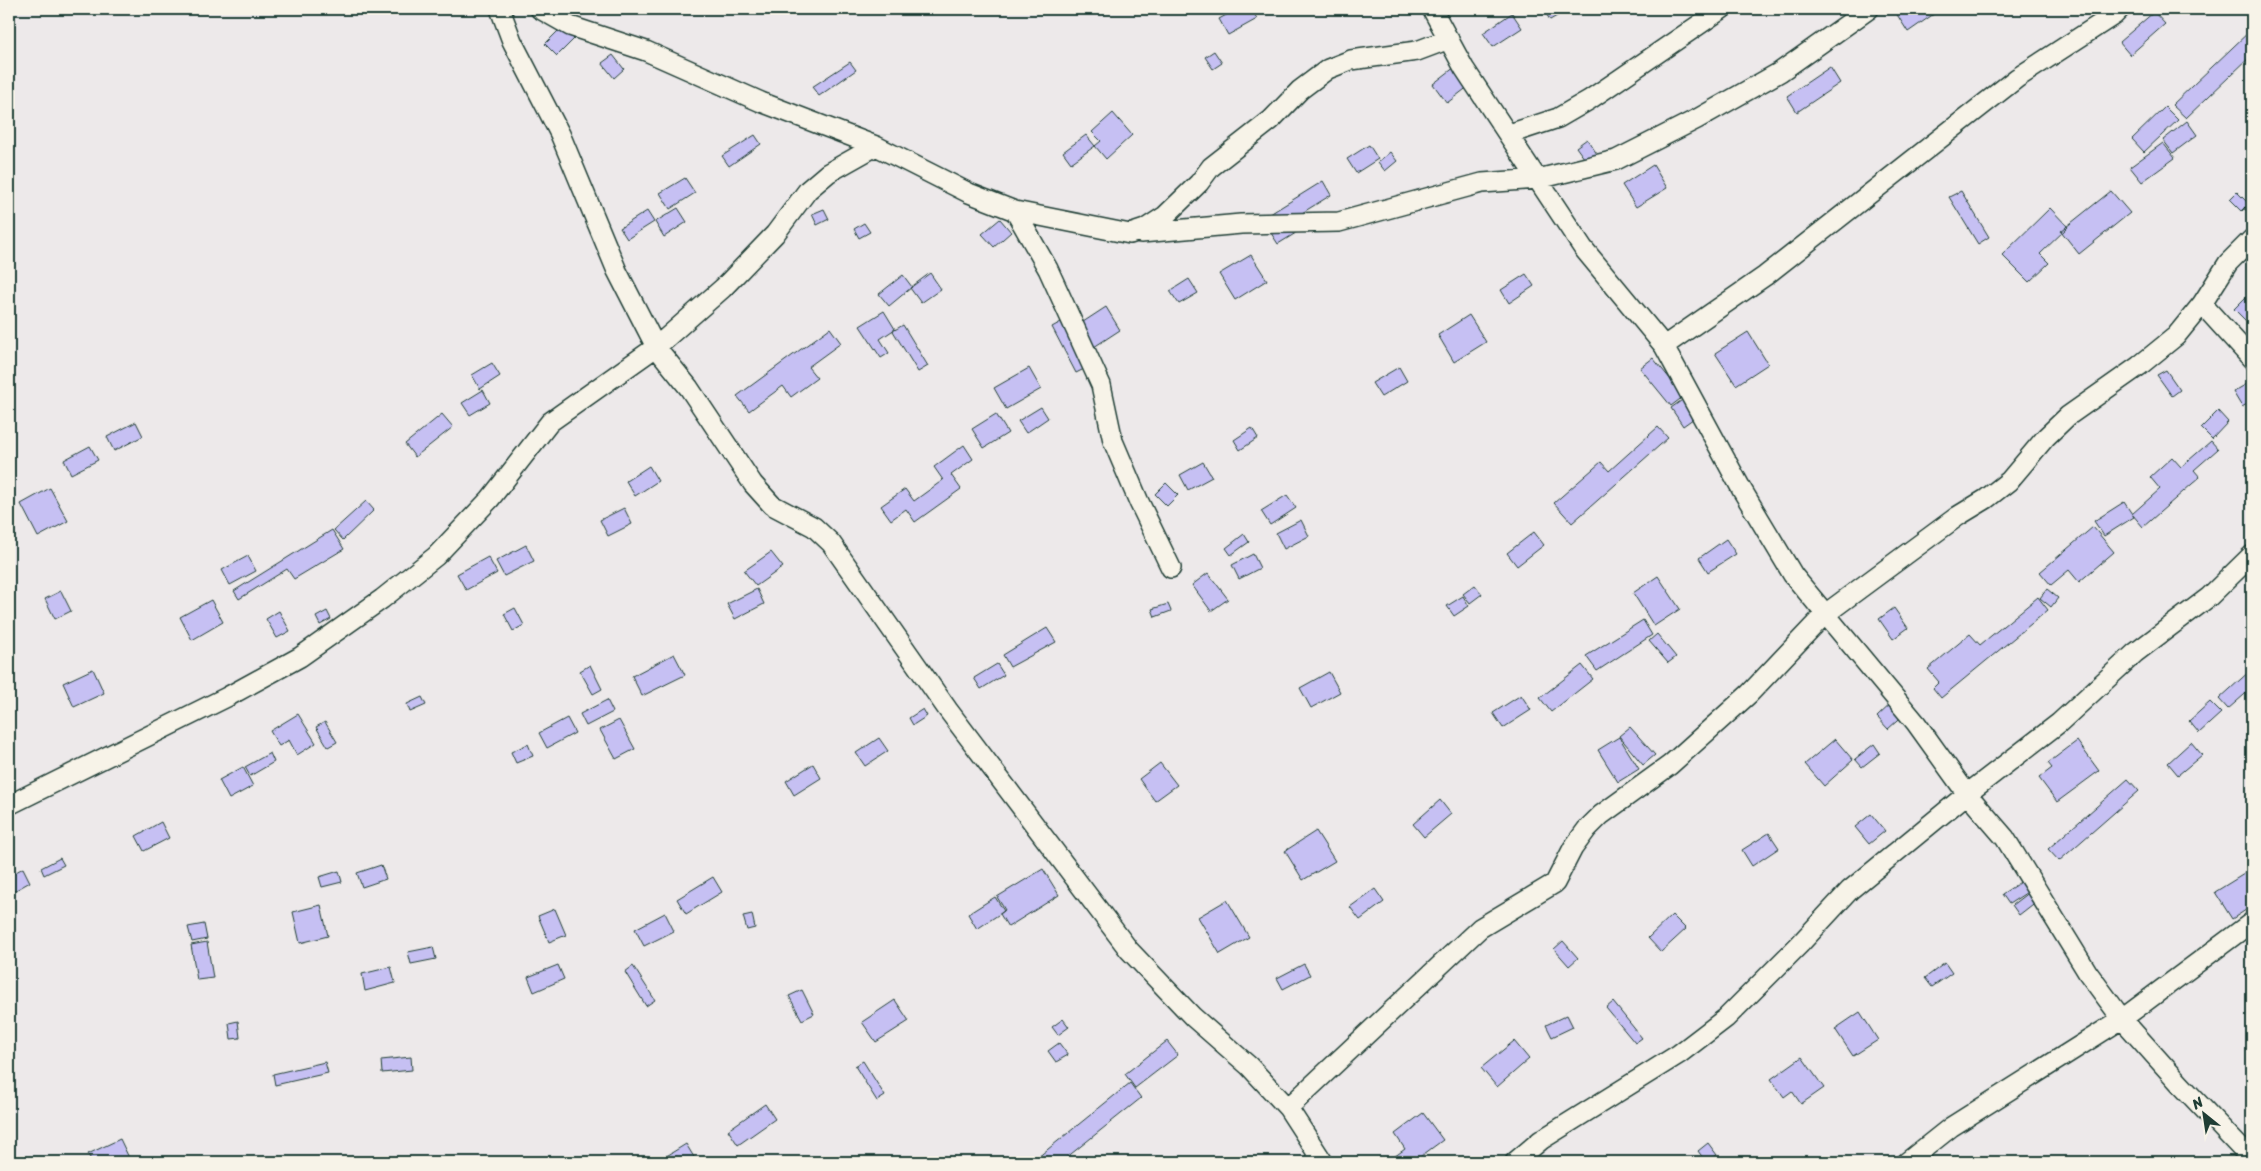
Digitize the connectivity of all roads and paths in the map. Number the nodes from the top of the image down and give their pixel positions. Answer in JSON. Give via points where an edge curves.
{"nodes":[{"id":1,"x":500,"y":9,"type":"edge"},
{"id":2,"x":540,"y":9,"type":"edge"},
{"id":3,"x":1432,"y":9,"type":"edge"},
{"id":4,"x":1722,"y":9,"type":"edge"},
{"id":5,"x":1870,"y":9,"type":"edge"},
{"id":6,"x":2120,"y":9,"type":"edge"},
{"id":7,"x":1449,"y":39,"type":"junction"},
{"id":8,"x":1509,"y":134,"type":"junction"},
{"id":9,"x":876,"y":146,"type":"junction"},
{"id":10,"x":1538,"y":179,"type":"junction"},
{"id":11,"x":1015,"y":211,"type":"junction"},
{"id":12,"x":1130,"y":234,"type":"junction"},
{"id":13,"x":2252,"y":239,"type":"edge"},
{"id":14,"x":2202,"y":304,"type":"junction"},
{"id":15,"x":1664,"y":346,"type":"junction"},
{"id":16,"x":656,"y":347,"type":"junction"},
{"id":17,"x":2252,"y":359,"type":"edge"},
{"id":18,"x":2252,"y":555,"type":"edge"},
{"id":19,"x":1171,"y":568,"type":"dead end"},
{"id":20,"x":1824,"y":615,"type":"junction"},
{"id":21,"x":1967,"y":794,"type":"junction"},
{"id":22,"x":9,"y":805,"type":"edge"},
{"id":23,"x":2252,"y":922,"type":"edge"},
{"id":24,"x":2122,"y":1019,"type":"junction"},
{"id":25,"x":1288,"y":1108,"type":"junction"},
{"id":26,"x":2252,"y":1160,"type":"edge"},
{"id":27,"x":1323,"y":1162,"type":"edge"},
{"id":28,"x":1516,"y":1162,"type":"edge"},
{"id":29,"x":1908,"y":1162,"type":"edge"}],
"edges":[{"from":1,"to":16,"type":"street","via":[[512,40],[560,134],[616,271]]},
{"from":2,"to":9,"type":"street","via":[[570,26],[646,51],[761,102]]},
{"from":3,"to":7,"type":"street"},
{"from":4,"to":8,"type":"street","via":[[1589,100],[1558,118]]},
{"from":5,"to":10,"type":"street","via":[[1780,72],[1698,119],[1616,160]]},
{"from":6,"to":15,"type":"street","via":[[2017,78],[1765,276]]},
{"from":7,"to":8,"type":"street","via":[[1464,68]]},
{"from":7,"to":12,"type":"street","via":[[1417,51],[1351,60],[1328,69],[1211,167],[1164,216],[1145,229]]},
{"from":8,"to":10,"type":"street"},
{"from":9,"to":11,"type":"street","via":[[969,193]]},
{"from":9,"to":16,"type":"street","via":[[828,173],[808,190],[775,234],[723,288]]},
{"from":10,"to":12,"type":"street","via":[[1482,183],[1339,222],[1241,224]]},
{"from":10,"to":15,"type":"street","via":[[1583,248]]},
{"from":11,"to":12,"type":"street"},
{"from":11,"to":19,"type":"street","via":[[1048,269],[1101,385],[1113,441]]},
{"from":13,"to":14,"type":"street","via":[[2228,263]]},
{"from":14,"to":17,"type":"street"},
{"from":14,"to":20,"type":"street","via":[[2176,336],[2062,421],[2009,481]]},
{"from":15,"to":20,"type":"street","via":[[1742,490],[1793,575]]},
{"from":16,"to":22,"type":"street","via":[[550,422],[490,499],[436,556],[382,600],[300,658]]},
{"from":16,"to":25,"type":"street","via":[[689,388],[753,484],[772,505],[814,527],[832,543],[948,710],[1129,950]]},
{"from":18,"to":21,"type":"street","via":[[2209,597],[2135,652],[2059,723]]},
{"from":20,"to":21,"type":"street","via":[[1916,723]]},
{"from":20,"to":25,"type":"street","via":[[1750,694],[1678,759],[1601,815],[1573,848],[1555,883],[1480,928]]},
{"from":21,"to":24,"type":"street","via":[[2005,838],[2088,973]]},
{"from":21,"to":28,"type":"street","via":[[1850,890],[1726,1018],[1679,1054],[1541,1140]]},
{"from":23,"to":24,"type":"street"},
{"from":24,"to":26,"type":"street"},
{"from":24,"to":29,"type":"street","via":[[1951,1126]]},
{"from":25,"to":27,"type":"street"}]}
